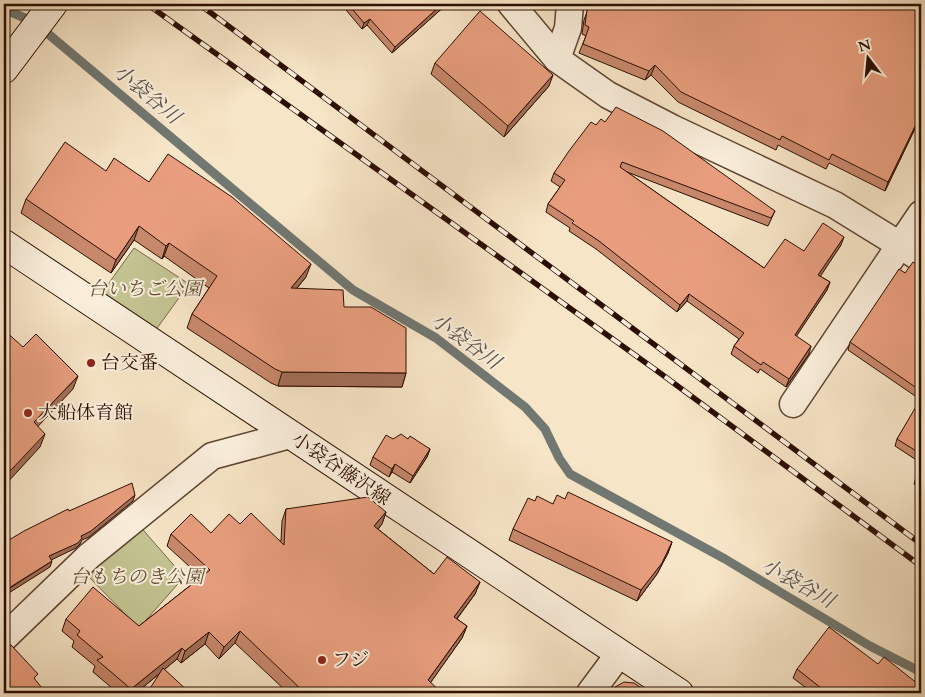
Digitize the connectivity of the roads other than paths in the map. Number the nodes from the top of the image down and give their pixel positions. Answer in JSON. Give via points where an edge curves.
{"nodes":[{"id":1,"x":53,"y":4,"type":"edge"},
{"id":2,"x":511,"y":4,"type":"edge"},
{"id":3,"x":570,"y":4,"type":"edge"},
{"id":4,"x":557,"y":59,"type":"junction"},
{"id":5,"x":4,"y":69,"type":"edge"},
{"id":6,"x":921,"y":214,"type":"edge"},
{"id":7,"x":4,"y":244,"type":"edge"},
{"id":8,"x":911,"y":252,"type":"edge"},
{"id":9,"x":793,"y":404,"type":"dead end"},
{"id":10,"x":290,"y":435,"type":"junction"},
{"id":11,"x":4,"y":638,"type":"edge"},
{"id":12,"x":619,"y":654,"type":"junction"},
{"id":13,"x":590,"y":693,"type":"edge"},
{"id":14,"x":679,"y":693,"type":"edge"}],
"edges":[{"from":1,"to":5,"type":"main road"},
{"from":2,"to":4,"type":"street"},
{"from":3,"to":4,"type":"street","via":[[568,28]]},
{"from":4,"to":8,"type":"street","via":[[608,94],[835,205]]},
{"from":6,"to":8,"type":"street"},
{"from":7,"to":10,"type":"main road","name":"小袋谷藤沢線"},
{"from":8,"to":9,"type":"street"},
{"from":10,"to":11,"type":"street","via":[[212,456],[89,556]]},
{"from":10,"to":12,"type":"main road","name":"小袋谷藤沢線"},
{"from":12,"to":13,"type":"street"},
{"from":12,"to":14,"type":"main road","name":"小袋谷藤沢線"}]}
